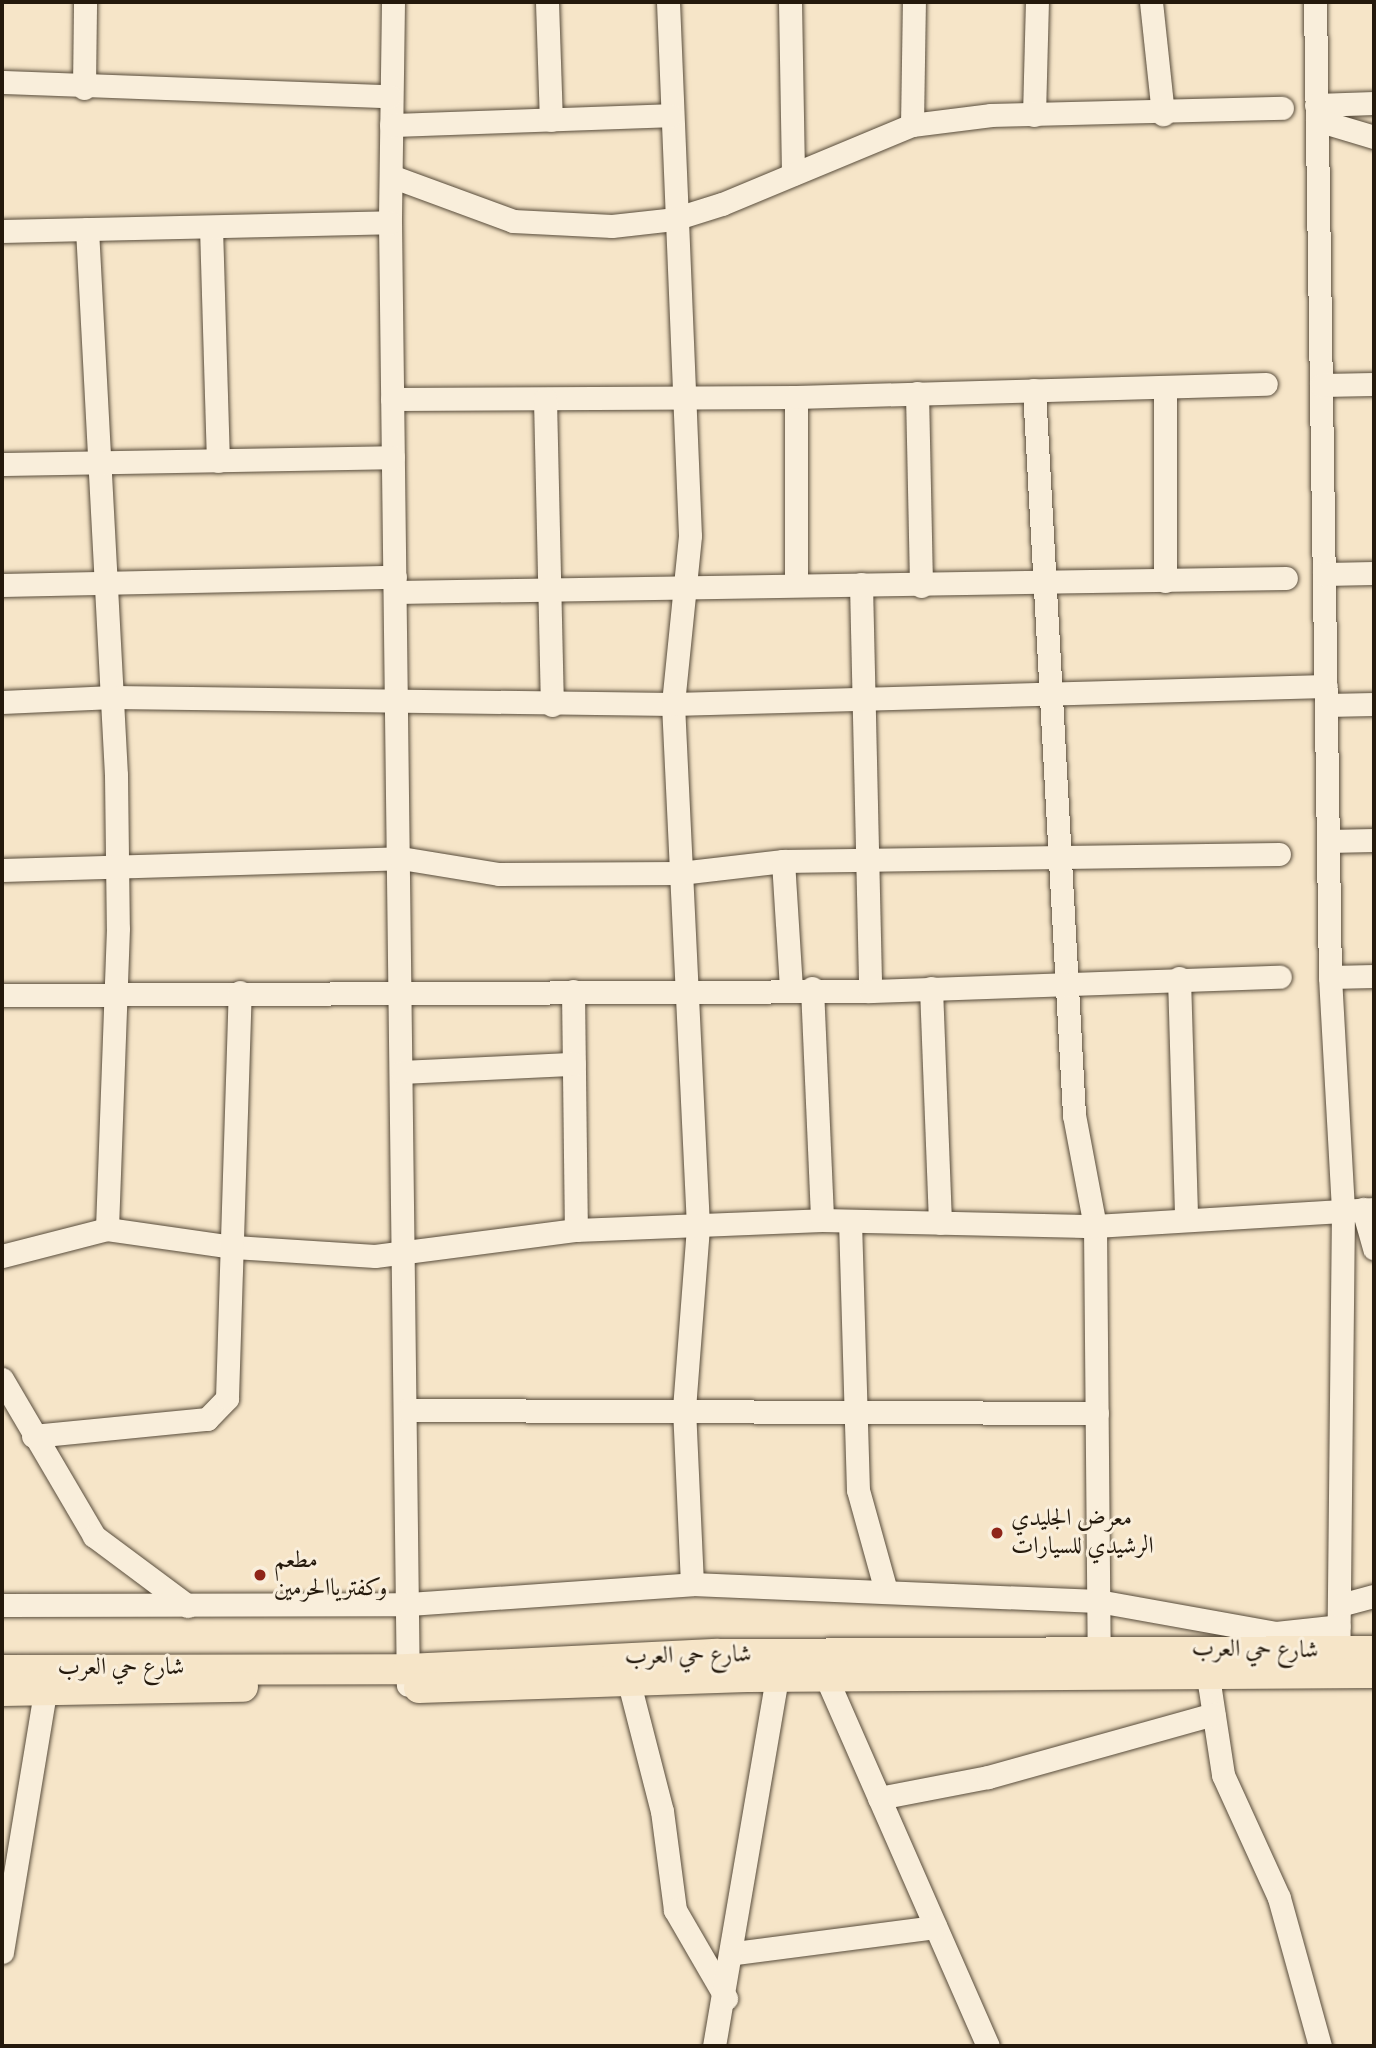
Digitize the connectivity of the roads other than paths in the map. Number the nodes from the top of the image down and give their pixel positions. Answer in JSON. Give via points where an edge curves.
{"nodes":[{"id":1,"x":85,"y":2,"type":"edge"},
{"id":2,"x":393,"y":2,"type":"edge"},
{"id":3,"x":547,"y":2,"type":"edge"},
{"id":4,"x":668,"y":2,"type":"edge"},
{"id":5,"x":790,"y":2,"type":"edge"},
{"id":6,"x":914,"y":2,"type":"edge"},
{"id":7,"x":1037,"y":2,"type":"edge"},
{"id":8,"x":1151,"y":2,"type":"edge"},
{"id":9,"x":1315,"y":2,"type":"edge"},
{"id":10,"x":2,"y":82,"type":"edge"},
{"id":11,"x":84,"y":88,"type":"junction"},
{"id":12,"x":390,"y":96,"type":"junction"},
{"id":13,"x":1374,"y":103,"type":"edge"},
{"id":14,"x":1282,"y":108,"type":"dead end"},
{"id":15,"x":1317,"y":112,"type":"junction"},
{"id":16,"x":1163,"y":114,"type":"junction"},
{"id":17,"x":671,"y":115,"type":"junction"},
{"id":18,"x":1034,"y":115,"type":"junction"},
{"id":19,"x":551,"y":120,"type":"junction"},
{"id":20,"x":391,"y":125,"type":"junction"},
{"id":21,"x":912,"y":125,"type":"junction"},
{"id":22,"x":1374,"y":137,"type":"edge"},
{"id":23,"x":793,"y":174,"type":"junction"},
{"id":24,"x":391,"y":176,"type":"junction"},
{"id":25,"x":674,"y":219,"type":"junction"},
{"id":26,"x":390,"y":222,"type":"junction"},
{"id":27,"x":211,"y":227,"type":"junction"},
{"id":28,"x":87,"y":229,"type":"junction"},
{"id":29,"x":2,"y":231,"type":"edge"},
{"id":30,"x":1266,"y":384,"type":"dead end"},
{"id":31,"x":1321,"y":384,"type":"junction"},
{"id":32,"x":1374,"y":384,"type":"edge"},
{"id":33,"x":1165,"y":388,"type":"junction"},
{"id":34,"x":1034,"y":390,"type":"junction"},
{"id":35,"x":917,"y":393,"type":"junction"},
{"id":36,"x":683,"y":394,"type":"junction"},
{"id":37,"x":796,"y":397,"type":"junction"},
{"id":38,"x":392,"y":399,"type":"junction"},
{"id":39,"x":545,"y":399,"type":"junction"},
{"id":40,"x":393,"y":457,"type":"junction"},
{"id":41,"x":218,"y":461,"type":"junction"},
{"id":42,"x":96,"y":463,"type":"junction"},
{"id":43,"x":2,"y":464,"type":"edge"},
{"id":44,"x":1374,"y":573,"type":"edge"},
{"id":45,"x":1324,"y":574,"type":"junction"},
{"id":46,"x":1286,"y":578,"type":"dead end"},
{"id":47,"x":1165,"y":581,"type":"junction"},
{"id":48,"x":102,"y":583,"type":"junction"},
{"id":49,"x":1044,"y":583,"type":"junction"},
{"id":50,"x":861,"y":584,"type":"junction"},
{"id":51,"x":2,"y":585,"type":"edge"},
{"id":52,"x":395,"y":585,"type":"junction"},
{"id":53,"x":796,"y":585,"type":"junction"},
{"id":54,"x":921,"y":586,"type":"junction"},
{"id":55,"x":688,"y":589,"type":"junction"},
{"id":56,"x":550,"y":590,"type":"junction"},
{"id":57,"x":1326,"y":696,"type":"junction"},
{"id":58,"x":113,"y":697,"type":"junction"},
{"id":59,"x":1054,"y":698,"type":"junction"},
{"id":60,"x":864,"y":701,"type":"junction"},
{"id":61,"x":2,"y":702,"type":"edge"},
{"id":62,"x":399,"y":702,"type":"junction"},
{"id":63,"x":673,"y":704,"type":"junction"},
{"id":64,"x":1374,"y":704,"type":"edge"},
{"id":65,"x":552,"y":705,"type":"junction"},
{"id":66,"x":1374,"y":840,"type":"edge"},
{"id":67,"x":1328,"y":841,"type":"junction"},
{"id":68,"x":1279,"y":854,"type":"dead end"},
{"id":69,"x":1058,"y":857,"type":"junction"},
{"id":70,"x":401,"y":858,"type":"junction"},
{"id":71,"x":783,"y":861,"type":"junction"},
{"id":72,"x":868,"y":862,"type":"junction"},
{"id":73,"x":117,"y":868,"type":"junction"},
{"id":74,"x":2,"y":870,"type":"edge"},
{"id":75,"x":680,"y":873,"type":"junction"},
{"id":76,"x":1280,"y":976,"type":"dead end"},
{"id":77,"x":1374,"y":976,"type":"edge"},
{"id":78,"x":1330,"y":977,"type":"junction"},
{"id":79,"x":1179,"y":978,"type":"junction"},
{"id":80,"x":1067,"y":984,"type":"junction"},
{"id":81,"x":686,"y":988,"type":"junction"},
{"id":82,"x":801,"y":988,"type":"junction"},
{"id":83,"x":931,"y":988,"type":"junction"},
{"id":84,"x":402,"y":991,"type":"junction"},
{"id":85,"x":573,"y":991,"type":"junction"},
{"id":86,"x":870,"y":991,"type":"junction"},
{"id":87,"x":240,"y":992,"type":"junction"},
{"id":88,"x":2,"y":995,"type":"edge"},
{"id":89,"x":113,"y":996,"type":"junction"},
{"id":90,"x":574,"y":1064,"type":"junction"},
{"id":91,"x":402,"y":1072,"type":"junction"},
{"id":92,"x":1360,"y":1209,"type":"edge"},
{"id":93,"x":1186,"y":1217,"type":"junction"},
{"id":94,"x":822,"y":1220,"type":"junction"},
{"id":95,"x":850,"y":1220,"type":"junction"},
{"id":96,"x":940,"y":1223,"type":"junction"},
{"id":97,"x":1095,"y":1226,"type":"junction"},
{"id":98,"x":698,"y":1227,"type":"junction"},
{"id":99,"x":107,"y":1229,"type":"junction"},
{"id":100,"x":576,"y":1230,"type":"junction"},
{"id":101,"x":234,"y":1248,"type":"junction"},
{"id":102,"x":1374,"y":1248,"type":"edge"},
{"id":103,"x":2,"y":1256,"type":"edge"},
{"id":104,"x":404,"y":1256,"type":"junction"},
{"id":105,"x":2,"y":1379,"type":"edge"},
{"id":106,"x":684,"y":1408,"type":"junction"},
{"id":107,"x":408,"y":1410,"type":"junction"},
{"id":108,"x":855,"y":1410,"type":"junction"},
{"id":109,"x":1097,"y":1413,"type":"junction"},
{"id":110,"x":33,"y":1436,"type":"junction"},
{"id":111,"x":692,"y":1584,"type":"junction"},
{"id":112,"x":886,"y":1591,"type":"junction"},
{"id":113,"x":1374,"y":1596,"type":"edge"},
{"id":114,"x":1098,"y":1601,"type":"junction"},
{"id":115,"x":409,"y":1604,"type":"junction"},
{"id":116,"x":2,"y":1605,"type":"edge"},
{"id":117,"x":188,"y":1606,"type":"junction"},
{"id":118,"x":1339,"y":1628,"type":"junction"},
{"id":119,"x":1374,"y":1651,"type":"edge"},
{"id":120,"x":1099,"y":1652,"type":"junction"},
{"id":121,"x":747,"y":1665,"type":"junction"},
{"id":122,"x":1207,"y":1670,"type":"junction"},
{"id":123,"x":1374,"y":1673,"type":"edge"},
{"id":124,"x":777,"y":1677,"type":"junction"},
{"id":125,"x":826,"y":1677,"type":"junction"},
{"id":126,"x":408,"y":1678,"type":"junction"},
{"id":127,"x":628,"y":1679,"type":"junction"},
{"id":128,"x":8,"y":1680,"type":"edge"},
{"id":129,"x":46,"y":1691,"type":"junction"},
{"id":130,"x":1213,"y":1714,"type":"junction"},
{"id":131,"x":879,"y":1798,"type":"junction"},
{"id":132,"x":935,"y":1927,"type":"junction"},
{"id":133,"x":2,"y":1952,"type":"edge"},
{"id":134,"x":735,"y":1953,"type":"junction"},
{"id":135,"x":726,"y":1998,"type":"junction"},
{"id":136,"x":715,"y":2046,"type":"edge"},
{"id":137,"x":988,"y":2046,"type":"edge"},
{"id":138,"x":1320,"y":2046,"type":"edge"}],
"edges":[{"from":1,"to":11,"type":"street"},
{"from":2,"to":12,"type":"street"},
{"from":3,"to":19,"type":"street"},
{"from":4,"to":17,"type":"street"},
{"from":5,"to":23,"type":"street"},
{"from":6,"to":21,"type":"street"},
{"from":7,"to":18,"type":"street"},
{"from":8,"to":16,"type":"street"},
{"from":9,"to":15,"type":"street"},
{"from":10,"to":11,"type":"street"},
{"from":11,"to":12,"type":"street"},
{"from":12,"to":20,"type":"street"},
{"from":13,"to":15,"type":"street"},
{"from":14,"to":16,"type":"street"},
{"from":15,"to":22,"type":"street"},
{"from":15,"to":31,"type":"street"},
{"from":16,"to":18,"type":"street"},
{"from":17,"to":19,"type":"street"},
{"from":17,"to":25,"type":"street"},
{"from":18,"to":21,"type":"street"},
{"from":19,"to":20,"type":"street"},
{"from":20,"to":24,"type":"street"},
{"from":21,"to":23,"type":"street"},
{"from":23,"to":25,"type":"street"},
{"from":24,"to":25,"type":"street","via":[[513,221],[600,227]]},
{"from":24,"to":26,"type":"street"},
{"from":25,"to":36,"type":"street"},
{"from":26,"to":27,"type":"street"},
{"from":26,"to":38,"type":"street"},
{"from":27,"to":28,"type":"street"},
{"from":27,"to":41,"type":"street"},
{"from":28,"to":29,"type":"street"},
{"from":28,"to":42,"type":"street"},
{"from":30,"to":33,"type":"street"},
{"from":31,"to":32,"type":"street"},
{"from":31,"to":45,"type":"street"},
{"from":33,"to":34,"type":"street"},
{"from":33,"to":47,"type":"street"},
{"from":34,"to":35,"type":"street"},
{"from":34,"to":49,"type":"street"},
{"from":35,"to":37,"type":"street"},
{"from":35,"to":54,"type":"street"},
{"from":36,"to":37,"type":"street"},
{"from":36,"to":39,"type":"street"},
{"from":36,"to":55,"type":"street"},
{"from":37,"to":53,"type":"street"},
{"from":38,"to":39,"type":"street"},
{"from":38,"to":40,"type":"street"},
{"from":39,"to":56,"type":"street"},
{"from":40,"to":41,"type":"street"},
{"from":40,"to":52,"type":"street"},
{"from":41,"to":42,"type":"street"},
{"from":42,"to":43,"type":"street"},
{"from":42,"to":48,"type":"street"},
{"from":44,"to":45,"type":"street"},
{"from":45,"to":57,"type":"street"},
{"from":46,"to":47,"type":"street"},
{"from":47,"to":49,"type":"street"},
{"from":48,"to":51,"type":"street"},
{"from":48,"to":52,"type":"street"},
{"from":48,"to":58,"type":"street"},
{"from":49,"to":54,"type":"street"},
{"from":49,"to":59,"type":"street"},
{"from":50,"to":53,"type":"street"},
{"from":50,"to":54,"type":"street"},
{"from":50,"to":60,"type":"street"},
{"from":52,"to":56,"type":"street"},
{"from":52,"to":62,"type":"street"},
{"from":53,"to":55,"type":"street"},
{"from":55,"to":56,"type":"street"},
{"from":55,"to":63,"type":"street"},
{"from":56,"to":65,"type":"street"},
{"from":57,"to":59,"type":"street"},
{"from":57,"to":64,"type":"street"},
{"from":57,"to":67,"type":"street"},
{"from":58,"to":61,"type":"street"},
{"from":58,"to":62,"type":"street"},
{"from":58,"to":73,"type":"street"},
{"from":59,"to":60,"type":"street"},
{"from":59,"to":69,"type":"street"},
{"from":60,"to":63,"type":"street"},
{"from":60,"to":72,"type":"street"},
{"from":62,"to":65,"type":"street"},
{"from":62,"to":70,"type":"street"},
{"from":63,"to":65,"type":"street"},
{"from":63,"to":75,"type":"street"},
{"from":66,"to":67,"type":"street"},
{"from":67,"to":78,"type":"street"},
{"from":68,"to":69,"type":"street"},
{"from":69,"to":72,"type":"street"},
{"from":69,"to":80,"type":"street"},
{"from":70,"to":73,"type":"street"},
{"from":70,"to":75,"type":"street","via":[[499,874]]},
{"from":70,"to":84,"type":"street"},
{"from":71,"to":72,"type":"street"},
{"from":71,"to":75,"type":"street"},
{"from":71,"to":82,"type":"street"},
{"from":72,"to":86,"type":"street"},
{"from":73,"to":74,"type":"street"},
{"from":73,"to":89,"type":"street"},
{"from":75,"to":81,"type":"street"},
{"from":76,"to":79,"type":"street"},
{"from":77,"to":78,"type":"street"},
{"from":78,"to":92,"type":"street"},
{"from":79,"to":80,"type":"street"},
{"from":79,"to":93,"type":"street"},
{"from":80,"to":83,"type":"street"},
{"from":80,"to":97,"type":"street","via":[[1074,1115]]},
{"from":81,"to":82,"type":"street"},
{"from":81,"to":85,"type":"street"},
{"from":81,"to":98,"type":"street"},
{"from":82,"to":86,"type":"street"},
{"from":82,"to":94,"type":"street"},
{"from":83,"to":86,"type":"street"},
{"from":83,"to":96,"type":"street"},
{"from":84,"to":85,"type":"street"},
{"from":84,"to":87,"type":"street"},
{"from":84,"to":91,"type":"street"},
{"from":85,"to":90,"type":"street"},
{"from":87,"to":89,"type":"street"},
{"from":87,"to":101,"type":"street"},
{"from":88,"to":89,"type":"street"},
{"from":89,"to":99,"type":"street"},
{"from":90,"to":91,"type":"street"},
{"from":90,"to":100,"type":"street"},
{"from":91,"to":104,"type":"street"},
{"from":92,"to":93,"type":"street"},
{"from":92,"to":102,"type":"street"},
{"from":92,"to":118,"type":"street"},
{"from":93,"to":97,"type":"street"},
{"from":94,"to":95,"type":"street"},
{"from":94,"to":98,"type":"street"},
{"from":95,"to":96,"type":"street"},
{"from":95,"to":108,"type":"street"},
{"from":96,"to":97,"type":"street"},
{"from":97,"to":109,"type":"street"},
{"from":98,"to":100,"type":"street"},
{"from":98,"to":106,"type":"street"},
{"from":99,"to":101,"type":"street"},
{"from":99,"to":103,"type":"street"},
{"from":100,"to":104,"type":"street"},
{"from":101,"to":104,"type":"street"},
{"from":101,"to":110,"type":"street","via":[[221,1408],[207,1419]]},
{"from":104,"to":107,"type":"street"},
{"from":105,"to":110,"type":"street"},
{"from":106,"to":107,"type":"street"},
{"from":106,"to":108,"type":"street"},
{"from":106,"to":111,"type":"street"},
{"from":107,"to":115,"type":"street"},
{"from":108,"to":109,"type":"street"},
{"from":108,"to":112,"type":"street","via":[[862,1514]]},
{"from":109,"to":114,"type":"street"},
{"from":110,"to":117,"type":"street","via":[[94,1536]]},
{"from":111,"to":112,"type":"street"},
{"from":111,"to":115,"type":"street"},
{"from":112,"to":114,"type":"street"},
{"from":113,"to":118,"type":"street"},
{"from":114,"to":118,"type":"street","via":[[1237,1629],[1276,1633]]},
{"from":114,"to":120,"type":"street"},
{"from":115,"to":117,"type":"street"},
{"from":115,"to":126,"type":"street"},
{"from":116,"to":117,"type":"street"},
{"from":118,"to":119,"type":"main road","name":"شارع حي العرب"},
{"from":118,"to":120,"type":"main road","name":"شارع حي العرب"},
{"from":120,"to":121,"type":"main road","name":"شارع حي العرب"},
{"from":121,"to":124,"type":"main road","name":"شارع حي العرب"},
{"from":121,"to":126,"type":"main road","name":"شارع حي العرب"},
{"from":121,"to":127,"type":"main road","name":"شارع حي العرب"},
{"from":122,"to":123,"type":"main road","name":"شارع حي العرب"},
{"from":122,"to":125,"type":"main road","name":"شارع حي العرب"},
{"from":122,"to":130,"type":"street"},
{"from":124,"to":125,"type":"main road","name":"شارع حي العرب"},
{"from":124,"to":134,"type":"street"},
{"from":125,"to":131,"type":"street"},
{"from":126,"to":127,"type":"main road","name":"شارع حي العرب"},
{"from":126,"to":128,"type":"main road","name":"شارع حي العرب"},
{"from":126,"to":129,"type":"main road","name":"شارع حي العرب"},
{"from":127,"to":135,"type":"street","via":[[662,1811],[675,1910]]},
{"from":128,"to":129,"type":"main road","name":"شارع حي العرب"},
{"from":129,"to":133,"type":"street"},
{"from":130,"to":131,"type":"street","via":[[988,1777]]},
{"from":130,"to":138,"type":"street","via":[[1223,1774],[1279,1898]]},
{"from":131,"to":132,"type":"street"},
{"from":132,"to":134,"type":"street"},
{"from":132,"to":137,"type":"street"},
{"from":134,"to":135,"type":"street"},
{"from":135,"to":136,"type":"street"}]}
